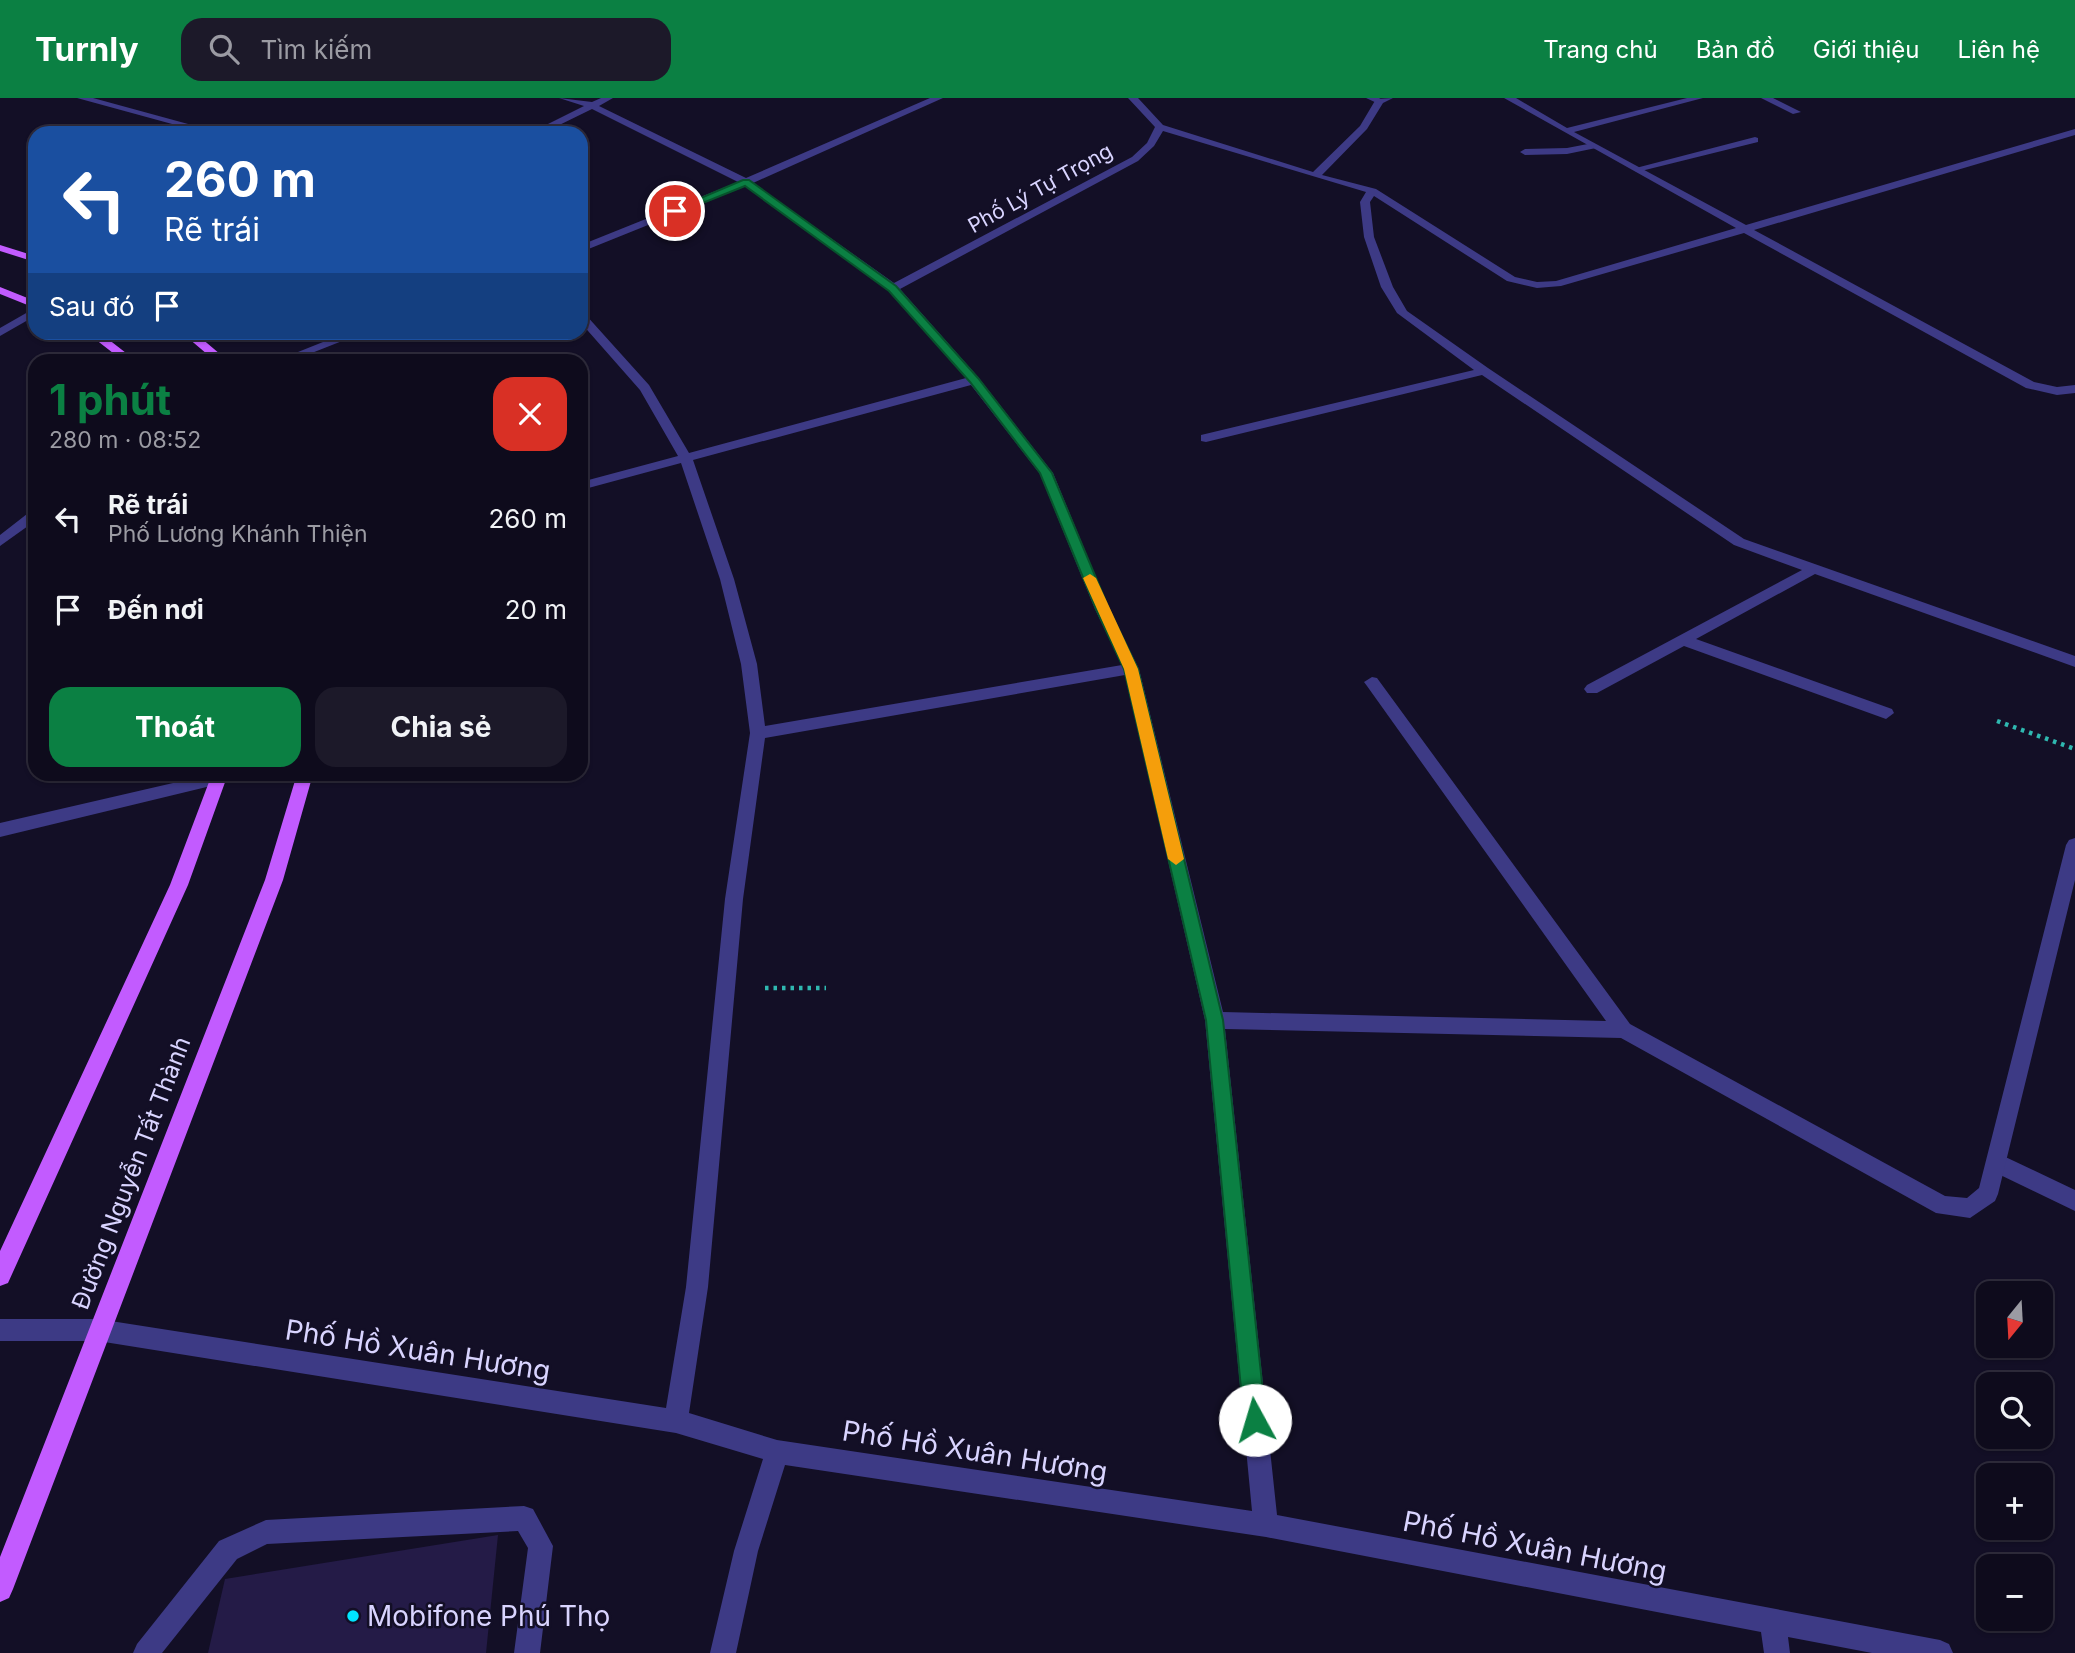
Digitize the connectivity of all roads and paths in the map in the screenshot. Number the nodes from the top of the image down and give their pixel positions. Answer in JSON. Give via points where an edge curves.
{"nodes":[{"id":1,"x":82,"y":98,"type":"edge"},
{"id":2,"x":564,"y":98,"type":"edge"},
{"id":3,"x":608,"y":98,"type":"edge"},
{"id":4,"x":939,"y":98,"type":"edge"},
{"id":5,"x":1133,"y":98,"type":"edge"},
{"id":6,"x":1509,"y":98,"type":"edge"},
{"id":7,"x":1698,"y":98,"type":"edge"},
{"id":8,"x":1766,"y":98,"type":"edge"},
{"id":9,"x":1379,"y":99,"type":"edge"},
{"id":10,"x":591,"y":105,"type":"junction"},
{"id":11,"x":1796,"y":112,"type":"dead end"},
{"id":12,"x":189,"y":126,"type":"edge"},
{"id":13,"x":549,"y":126,"type":"edge"},
{"id":14,"x":1160,"y":127,"type":"junction"},
{"id":15,"x":1566,"y":131,"type":"junction"},
{"id":16,"x":2075,"y":132,"type":"edge"},
{"id":17,"x":1755,"y":140,"type":"dead end"},
{"id":18,"x":1593,"y":146,"type":"junction"},
{"id":19,"x":1525,"y":152,"type":"dead end"},
{"id":20,"x":1637,"y":170,"type":"junction"},
{"id":21,"x":1315,"y":176,"type":"junction"},
{"id":22,"x":746,"y":182,"type":"junction"},
{"id":23,"x":1372,"y":191,"type":"junction"},
{"id":24,"x":1744,"y":228,"type":"junction"},
{"id":25,"x":588,"y":245,"type":"edge"},
{"id":26,"x":0,"y":248,"type":"edge"},
{"id":27,"x":28,"y":257,"type":"edge"},
{"id":28,"x":892,"y":288,"type":"junction"},
{"id":29,"x":0,"y":290,"type":"edge"},
{"id":30,"x":28,"y":302,"type":"edge"},
{"id":31,"x":28,"y":315,"type":"edge"},
{"id":32,"x":588,"y":324,"type":"edge"},
{"id":33,"x":0,"y":333,"type":"edge"},
{"id":34,"x":102,"y":340,"type":"edge"},
{"id":35,"x":196,"y":340,"type":"edge"},
{"id":36,"x":338,"y":340,"type":"edge"},
{"id":37,"x":121,"y":354,"type":"edge"},
{"id":38,"x":214,"y":354,"type":"edge"},
{"id":39,"x":300,"y":354,"type":"edge"},
{"id":40,"x":1484,"y":371,"type":"junction"},
{"id":41,"x":974,"y":380,"type":"junction"},
{"id":42,"x":2075,"y":388,"type":"edge"},
{"id":43,"x":1206,"y":438,"type":"dead end"},
{"id":44,"x":685,"y":457,"type":"junction"},
{"id":45,"x":588,"y":484,"type":"edge"},
{"id":46,"x":28,"y":520,"type":"edge"},
{"id":47,"x":0,"y":542,"type":"edge"},
{"id":48,"x":1816,"y":568,"type":"junction"},
{"id":49,"x":1684,"y":640,"type":"junction"},
{"id":50,"x":2075,"y":662,"type":"edge"},
{"id":51,"x":1131,"y":669,"type":"junction"},
{"id":52,"x":1372,"y":682,"type":"dead end"},
{"id":53,"x":1592,"y":689,"type":"dead end"},
{"id":54,"x":1886,"y":713,"type":"dead end"},
{"id":55,"x":1997,"y":721,"type":"dead end"},
{"id":56,"x":758,"y":733,"type":"junction"},
{"id":57,"x":2075,"y":749,"type":"edge"},
{"id":58,"x":199,"y":781,"type":"edge"},
{"id":59,"x":217,"y":781,"type":"edge"},
{"id":60,"x":303,"y":781,"type":"edge"},
{"id":61,"x":0,"y":830,"type":"edge"},
{"id":62,"x":2075,"y":845,"type":"edge"},
{"id":63,"x":826,"y":988,"type":"dead end"},
{"id":64,"x":726,"y":989,"type":"junction"},
{"id":65,"x":1214,"y":1020,"type":"junction"},
{"id":66,"x":1623,"y":1030,"type":"junction"},
{"id":67,"x":1997,"y":1163,"type":"junction"},
{"id":68,"x":2075,"y":1202,"type":"edge"},
{"id":69,"x":7,"y":1242,"type":"edge"},
{"id":70,"x":0,"y":1275,"type":"edge"},
{"id":71,"x":0,"y":1330,"type":"edge"},
{"id":72,"x":98,"y":1330,"type":"junction"},
{"id":73,"x":676,"y":1421,"type":"junction"},
{"id":74,"x":777,"y":1452,"type":"junction"},
{"id":75,"x":1266,"y":1525,"type":"junction"},
{"id":76,"x":0,"y":1589,"type":"edge"},
{"id":77,"x":1773,"y":1622,"type":"junction"},
{"id":78,"x":146,"y":1653,"type":"edge"},
{"id":79,"x":527,"y":1653,"type":"edge"},
{"id":80,"x":723,"y":1653,"type":"edge"},
{"id":81,"x":1777,"y":1653,"type":"edge"},
{"id":82,"x":1940,"y":1653,"type":"edge"}],
"edges":[{"from":1,"to":12,"type":"street"},
{"from":2,"to":10,"type":"street"},
{"from":3,"to":10,"type":"street"},
{"from":4,"to":22,"type":"street"},
{"from":5,"to":14,"type":"street"},
{"from":6,"to":15,"type":"street"},
{"from":7,"to":15,"type":"street"},
{"from":8,"to":11,"type":"street"},
{"from":9,"to":21,"type":"street","via":[[1364,127]]},
{"from":10,"to":13,"type":"street"},
{"from":10,"to":22,"type":"street"},
{"from":14,"to":21,"type":"street"},
{"from":14,"to":28,"type":"street","name":"Phố Lý Tự Trọng","via":[[1135,159]]},
{"from":15,"to":18,"type":"street"},
{"from":16,"to":24,"type":"street"},
{"from":17,"to":20,"type":"street"},
{"from":18,"to":19,"type":"street"},
{"from":18,"to":20,"type":"street"},
{"from":20,"to":24,"type":"street"},
{"from":21,"to":23,"type":"street"},
{"from":22,"to":25,"type":"street"},
{"from":22,"to":28,"type":"street"},
{"from":23,"to":24,"type":"street","via":[[1511,279],[1537,285],[1557,284]]},
{"from":23,"to":40,"type":"street","via":[[1365,202],[1369,237],[1387,287],[1403,313]]},
{"from":24,"to":42,"type":"street","via":[[2030,385],[2057,391]]},
{"from":26,"to":27,"type":"main road"},
{"from":28,"to":41,"type":"street"},
{"from":29,"to":30,"type":"main road"},
{"from":31,"to":33,"type":"street"},
{"from":32,"to":44,"type":"street","via":[[645,388]]},
{"from":34,"to":37,"type":"main road"},
{"from":35,"to":38,"type":"main road"},
{"from":36,"to":39,"type":"street"},
{"from":40,"to":43,"type":"street"},
{"from":40,"to":48,"type":"street","via":[[1739,542]]},
{"from":41,"to":44,"type":"street"},
{"from":41,"to":51,"type":"street","via":[[1046,473]]},
{"from":44,"to":45,"type":"street"},
{"from":44,"to":56,"type":"street","via":[[727,579],[749,664]]},
{"from":46,"to":47,"type":"street"},
{"from":48,"to":49,"type":"street"},
{"from":48,"to":50,"type":"street"},
{"from":49,"to":53,"type":"street"},
{"from":49,"to":54,"type":"street"},
{"from":51,"to":56,"type":"street"},
{"from":51,"to":65,"type":"street"},
{"from":52,"to":66,"type":"street"},
{"from":55,"to":57,"type":"path"},
{"from":56,"to":64,"type":"street"},
{"from":58,"to":61,"type":"street"},
{"from":59,"to":69,"type":"main road","via":[[179,885]]},
{"from":60,"to":72,"type":"main road","name":"Đường Nguyễn Tất Thành","via":[[274,880]]},
{"from":62,"to":67,"type":"street"},
{"from":63,"to":64,"type":"path"},
{"from":64,"to":73,"type":"street","via":[[697,1287]]},
{"from":65,"to":66,"type":"street"},
{"from":65,"to":75,"type":"street"},
{"from":66,"to":67,"type":"street","via":[[1943,1206],[1970,1208],[1988,1194]]},
{"from":67,"to":68,"type":"street"},
{"from":69,"to":70,"type":"main road"},
{"from":71,"to":72,"type":"street","name":"Phố Hồ Xuân Hương"},
{"from":72,"to":73,"type":"street","name":"Phố Hồ Xuân Hương"},
{"from":72,"to":76,"type":"main road","name":"Đường Nguyễn Tất Thành"},
{"from":73,"to":74,"type":"street","name":"Phố Hồ Xuân Hương"},
{"from":74,"to":75,"type":"street","name":"Phố Hồ Xuân Hương"},
{"from":74,"to":80,"type":"street","via":[[746,1551]]},
{"from":75,"to":77,"type":"street","name":"Phố Hồ Xuân Hương"},
{"from":77,"to":81,"type":"street"},
{"from":77,"to":82,"type":"street","name":"Phố Hồ Xuân Hương"},
{"from":78,"to":79,"type":"street","via":[[228,1550],[266,1532],[524,1518],[541,1546]]}]}
